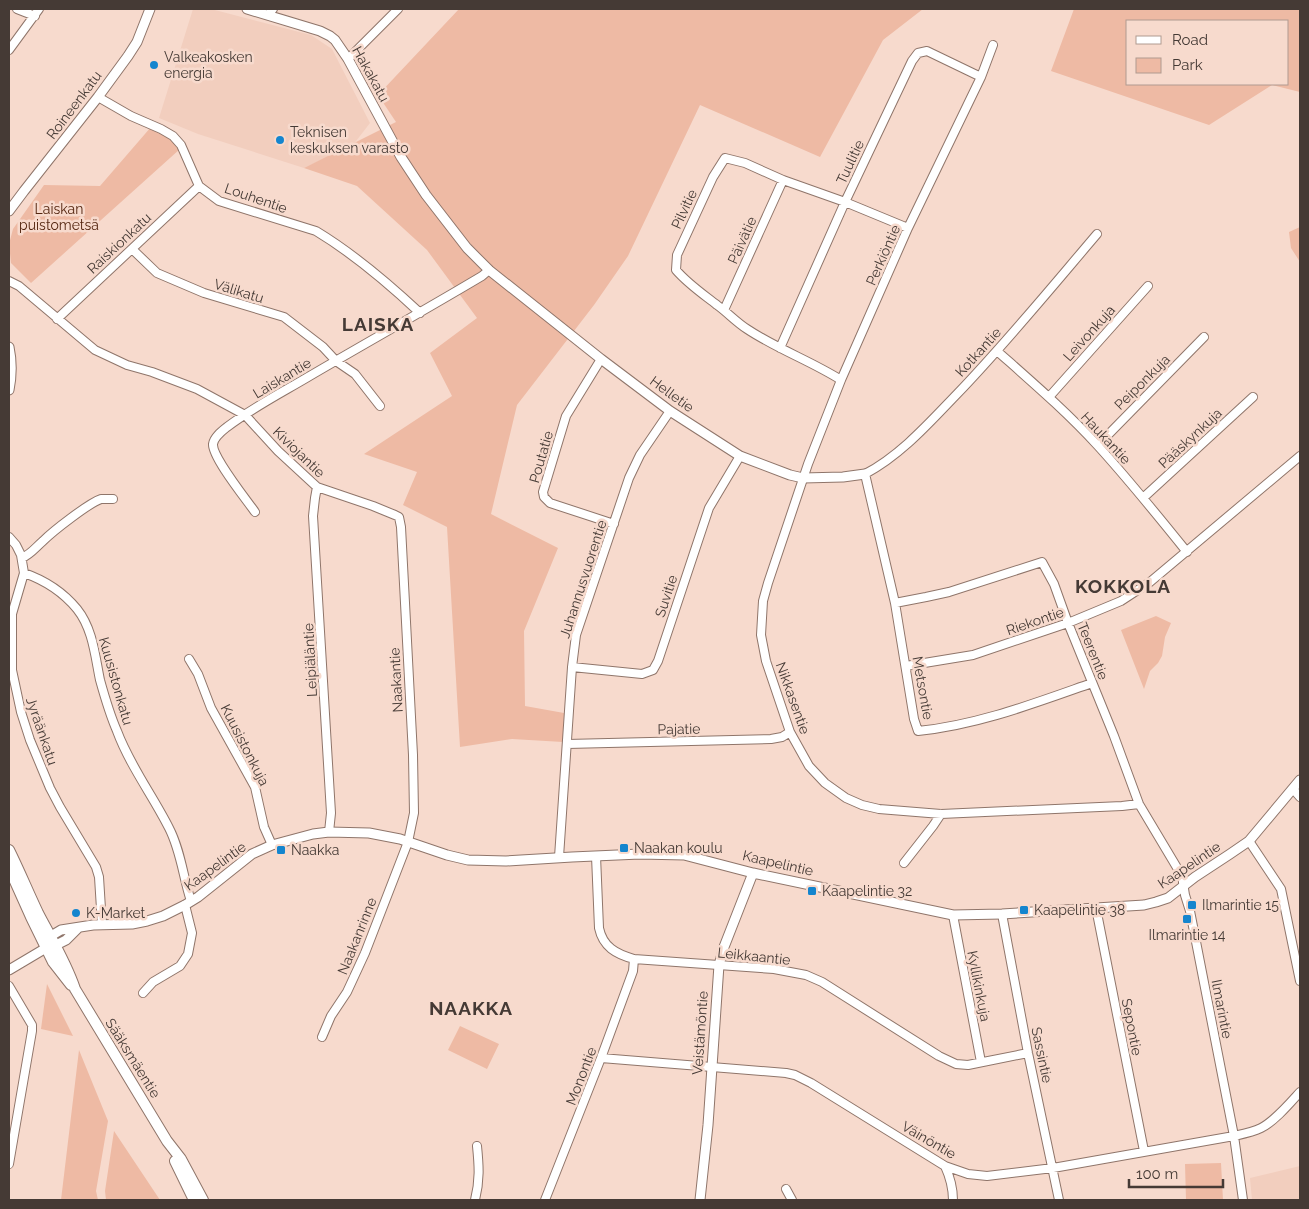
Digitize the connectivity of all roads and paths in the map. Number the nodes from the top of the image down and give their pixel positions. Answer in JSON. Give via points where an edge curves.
{"nodes":[{"id":1,"x":17,"y":9,"type":"edge"},
{"id":2,"x":150,"y":9,"type":"edge"},
{"id":3,"x":247,"y":9,"type":"edge"},
{"id":4,"x":398,"y":9,"type":"edge"},
{"id":5,"x":37,"y":12,"type":"edge"},
{"id":6,"x":271,"y":12,"type":"edge"},
{"id":7,"x":993,"y":45,"type":"dead end"},
{"id":8,"x":9,"y":50,"type":"edge"},
{"id":9,"x":348,"y":58,"type":"junction"},
{"id":10,"x":981,"y":77,"type":"junction"},
{"id":11,"x":98,"y":98,"type":"junction"},
{"id":12,"x":783,"y":180,"type":"junction"},
{"id":13,"x":199,"y":186,"type":"junction"},
{"id":14,"x":845,"y":202,"type":"junction"},
{"id":15,"x":9,"y":211,"type":"edge"},
{"id":16,"x":908,"y":228,"type":"junction"},
{"id":17,"x":1097,"y":234,"type":"dead end"},
{"id":18,"x":132,"y":249,"type":"junction"},
{"id":19,"x":490,"y":270,"type":"junction"},
{"id":20,"x":9,"y":282,"type":"edge"},
{"id":21,"x":1148,"y":286,"type":"dead end"},
{"id":22,"x":724,"y":310,"type":"junction"},
{"id":23,"x":420,"y":313,"type":"junction"},
{"id":24,"x":57,"y":319,"type":"junction"},
{"id":25,"x":1204,"y":337,"type":"dead end"},
{"id":26,"x":9,"y":347,"type":"edge"},
{"id":27,"x":780,"y":348,"type":"junction"},
{"id":28,"x":997,"y":351,"type":"junction"},
{"id":29,"x":601,"y":359,"type":"junction"},
{"id":30,"x":336,"y":361,"type":"junction"},
{"id":31,"x":842,"y":380,"type":"junction"},
{"id":32,"x":9,"y":390,"type":"edge"},
{"id":33,"x":1049,"y":397,"type":"junction"},
{"id":34,"x":1253,"y":397,"type":"dead end"},
{"id":35,"x":380,"y":406,"type":"dead end"},
{"id":36,"x":670,"y":411,"type":"junction"},
{"id":37,"x":245,"y":415,"type":"junction"},
{"id":38,"x":1098,"y":445,"type":"junction"},
{"id":39,"x":740,"y":456,"type":"junction"},
{"id":40,"x":1300,"y":456,"type":"edge"},
{"id":41,"x":865,"y":474,"type":"junction"},
{"id":42,"x":803,"y":478,"type":"junction"},
{"id":43,"x":317,"y":487,"type":"junction"},
{"id":44,"x":1143,"y":498,"type":"junction"},
{"id":45,"x":113,"y":499,"type":"dead end"},
{"id":46,"x":255,"y":512,"type":"dead end"},
{"id":47,"x":399,"y":517,"type":"joint"},
{"id":48,"x":614,"y":524,"type":"junction"},
{"id":49,"x":9,"y":537,"type":"edge"},
{"id":50,"x":1187,"y":552,"type":"junction"},
{"id":51,"x":22,"y":558,"type":"junction"},
{"id":52,"x":24,"y":573,"type":"junction"},
{"id":53,"x":895,"y":603,"type":"junction"},
{"id":54,"x":1068,"y":623,"type":"junction"},
{"id":55,"x":189,"y":660,"type":"dead end"},
{"id":56,"x":572,"y":666,"type":"junction"},
{"id":57,"x":906,"y":666,"type":"junction"},
{"id":58,"x":1092,"y":683,"type":"junction"},
{"id":59,"x":790,"y":732,"type":"junction"},
{"id":60,"x":567,"y":744,"type":"junction"},
{"id":61,"x":1300,"y":780,"type":"edge"},
{"id":62,"x":1293,"y":789,"type":"junction"},
{"id":63,"x":1300,"y":797,"type":"edge"},
{"id":64,"x":1138,"y":804,"type":"junction"},
{"id":65,"x":941,"y":814,"type":"junction"},
{"id":66,"x":329,"y":832,"type":"junction"},
{"id":67,"x":1249,"y":840,"type":"junction"},
{"id":68,"x":408,"y":842,"type":"junction"},
{"id":69,"x":272,"y":845,"type":"junction"},
{"id":70,"x":9,"y":850,"type":"edge"},
{"id":71,"x":596,"y":856,"type":"junction"},
{"id":72,"x":558,"y":857,"type":"junction"},
{"id":73,"x":904,"y":863,"type":"dead end"},
{"id":74,"x":9,"y":868,"type":"edge"},
{"id":75,"x":753,"y":873,"type":"junction"},
{"id":76,"x":1183,"y":887,"type":"junction"},
{"id":77,"x":188,"y":903,"type":"junction"},
{"id":78,"x":1096,"y":908,"type":"junction"},
{"id":79,"x":1002,"y":914,"type":"junction"},
{"id":80,"x":953,"y":915,"type":"junction"},
{"id":81,"x":102,"y":925,"type":"junction"},
{"id":82,"x":51,"y":943,"type":"junction"},
{"id":83,"x":634,"y":959,"type":"junction"},
{"id":84,"x":719,"y":965,"type":"junction"},
{"id":85,"x":9,"y":970,"type":"edge"},
{"id":86,"x":1300,"y":981,"type":"edge"},
{"id":87,"x":9,"y":986,"type":"edge"},
{"id":88,"x":143,"y":993,"type":"dead end"},
{"id":89,"x":322,"y":1037,"type":"dead end"},
{"id":90,"x":1028,"y":1053,"type":"junction"},
{"id":91,"x":601,"y":1058,"type":"junction"},
{"id":92,"x":981,"y":1062,"type":"junction"},
{"id":93,"x":711,"y":1067,"type":"junction"},
{"id":94,"x":1300,"y":1092,"type":"edge"},
{"id":95,"x":1234,"y":1136,"type":"junction"},
{"id":96,"x":167,"y":1141,"type":"junction"},
{"id":97,"x":476,"y":1146,"type":"dead end"},
{"id":98,"x":1144,"y":1152,"type":"junction"},
{"id":99,"x":9,"y":1164,"type":"edge"},
{"id":100,"x":945,"y":1166,"type":"junction"},
{"id":101,"x":1053,"y":1168,"type":"junction"},
{"id":102,"x":786,"y":1189,"type":"dead end"},
{"id":103,"x":194,"y":1200,"type":"edge"},
{"id":104,"x":203,"y":1200,"type":"edge"},
{"id":105,"x":475,"y":1200,"type":"edge"},
{"id":106,"x":545,"y":1200,"type":"edge"},
{"id":107,"x":700,"y":1200,"type":"edge"},
{"id":108,"x":792,"y":1200,"type":"edge"},
{"id":109,"x":953,"y":1200,"type":"edge"},
{"id":110,"x":1059,"y":1200,"type":"edge"},
{"id":111,"x":1243,"y":1200,"type":"edge"}],
"edges":[{"from":1,"to":5,"type":"street"},
{"from":2,"to":11,"type":"street","name":"Roineenkatu","via":[[137,42]]},
{"from":3,"to":6,"type":"street","name":"Hakakatu"},
{"from":4,"to":9,"type":"street"},
{"from":5,"to":8,"type":"street"},
{"from":6,"to":9,"type":"street","name":"Hakakatu","via":[[330,36]]},
{"from":7,"to":10,"type":"street","name":"Perkiöntie"},
{"from":9,"to":19,"type":"street","name":"Hakakatu","via":[[416,181],[467,248]]},
{"from":10,"to":14,"type":"street","name":"Tuulitie","via":[[927,51],[918,53]]},
{"from":10,"to":16,"type":"street","name":"Perkiöntie"},
{"from":11,"to":13,"type":"street","name":"Louhentie","via":[[173,136],[181,145]]},
{"from":11,"to":15,"type":"street","name":"Roineenkatu"},
{"from":12,"to":14,"type":"street","name":"Pilvitie"},
{"from":12,"to":22,"type":"street","name":"Päivätie"},
{"from":12,"to":22,"type":"street","name":"Pilvitie","via":[[725,158],[677,255],[676,270]]},
{"from":13,"to":18,"type":"street","name":"Raiskionkatu"},
{"from":13,"to":23,"type":"street","name":"Louhentie","via":[[219,201],[316,231],[389,284]]},
{"from":14,"to":16,"type":"street","name":"Pilvitie"},
{"from":14,"to":27,"type":"street","name":"Tuulitie"},
{"from":16,"to":31,"type":"street","name":"Perkiöntie"},
{"from":17,"to":28,"type":"street","name":"Kotkantie"},
{"from":18,"to":24,"type":"street","name":"Raiskionkatu"},
{"from":18,"to":30,"type":"street","name":"Välikatu","via":[[157,273],[204,293],[284,317]]},
{"from":19,"to":23,"type":"street","name":"Laiskantie"},
{"from":19,"to":29,"type":"street","name":"Helletie"},
{"from":20,"to":24,"type":"street","name":"Laiskantie","via":[[19,286]]},
{"from":21,"to":33,"type":"street","name":"Leivonkuja"},
{"from":22,"to":27,"type":"street","name":"Pilvitie","via":[[746,329]]},
{"from":23,"to":30,"type":"street","name":"Laiskantie"},
{"from":24,"to":37,"type":"street","name":"Laiskantie","via":[[95,350],[127,366],[197,389]]},
{"from":25,"to":38,"type":"street","name":"Peiponkuja"},
{"from":26,"to":32,"type":"street"},
{"from":27,"to":31,"type":"street","name":"Pilvitie"},
{"from":28,"to":33,"type":"street","name":"Haukantie"},
{"from":28,"to":41,"type":"street","name":"Kotkantie","via":[[901,449]]},
{"from":29,"to":36,"type":"street","name":"Helletie"},
{"from":29,"to":48,"type":"street","name":"Poutatie","via":[[566,416],[543,492],[550,503]]},
{"from":30,"to":35,"type":"street","name":"Välikatu","via":[[354,374]]},
{"from":30,"to":37,"type":"street","name":"Laiskantie"},
{"from":31,"to":42,"type":"street","name":"Perkiöntie"},
{"from":33,"to":38,"type":"street","name":"Haukantie"},
{"from":34,"to":44,"type":"street","name":"Pääskynkuja"},
{"from":36,"to":39,"type":"street","name":"Helletie"},
{"from":36,"to":48,"type":"street","name":"Juhannusvuorentie","via":[[640,455]]},
{"from":37,"to":43,"type":"street","name":"Kiviojantie"},
{"from":37,"to":46,"type":"street","via":[[213,442],[219,460]]},
{"from":38,"to":44,"type":"street","name":"Haukantie"},
{"from":39,"to":42,"type":"street","name":"Helletie"},
{"from":39,"to":56,"type":"street","name":"Suvitie","via":[[708,508],[653,670],[642,674]]},
{"from":40,"to":50,"type":"street","name":"Riekontie"},
{"from":41,"to":42,"type":"street","name":"Helletie"},
{"from":41,"to":53,"type":"street","name":"Metsontie"},
{"from":42,"to":59,"type":"street","name":"Nikkasentie","via":[[763,602],[761,635]]},
{"from":43,"to":47,"type":"street","name":"Kiviojantie"},
{"from":43,"to":66,"type":"street","name":"Leipiäläntie","via":[[314,516],[331,813]]},
{"from":44,"to":50,"type":"street","name":"Haukantie"},
{"from":45,"to":51,"type":"street","via":[[88,506]]},
{"from":47,"to":68,"type":"street","name":"Naakantie","via":[[413,755],[414,813]]},
{"from":48,"to":56,"type":"street","name":"Juhannusvuorentie","via":[[576,635]]},
{"from":49,"to":51,"type":"street","name":"Jyräänkatu"},
{"from":50,"to":54,"type":"street","name":"Riekontie","via":[[1120,601]]},
{"from":51,"to":52,"type":"street","name":"Jyräänkatu"},
{"from":52,"to":77,"type":"street","name":"Kuusistonkatu","via":[[38,578],[63,595],[85,623],[91,636],[106,703],[118,733],[179,852]]},
{"from":52,"to":81,"type":"street","name":"Jyräänkatu","via":[[12,614],[12,670],[21,712],[50,788],[96,867]]},
{"from":53,"to":54,"type":"street","name":"Teerentie","via":[[949,592],[1042,562]]},
{"from":53,"to":57,"type":"street","name":"Metsontie"},
{"from":54,"to":57,"type":"street","name":"Riekontie","via":[[973,655]]},
{"from":54,"to":58,"type":"street","name":"Teerentie"},
{"from":55,"to":69,"type":"street","name":"Kuusistonkuja","via":[[211,708],[255,787],[264,827]]},
{"from":56,"to":60,"type":"street","name":"Juhannusvuorentie"},
{"from":57,"to":58,"type":"street","name":"Metsontie","via":[[918,731],[979,720]]},
{"from":58,"to":64,"type":"street","name":"Teerentie"},
{"from":59,"to":60,"type":"street","name":"Pajatie","via":[[771,739]]},
{"from":59,"to":65,"type":"street","name":"Nikkasentie","via":[[809,766],[846,798],[879,809]]},
{"from":60,"to":72,"type":"street","name":"Juhannusvuorentie"},
{"from":61,"to":62,"type":"street","name":"Kaapelintie"},
{"from":62,"to":63,"type":"street"},
{"from":62,"to":67,"type":"street","name":"Kaapelintie"},
{"from":64,"to":65,"type":"street","name":"Nikkasentie"},
{"from":64,"to":76,"type":"street","name":"Teerentie","via":[[1182,876]]},
{"from":65,"to":73,"type":"street"},
{"from":66,"to":68,"type":"street","name":"Kaapelintie","via":[[370,833]]},
{"from":66,"to":69,"type":"street","name":"Kaapelintie"},
{"from":67,"to":76,"type":"street","name":"Kaapelintie"},
{"from":67,"to":86,"type":"street","via":[[1281,889]]},
{"from":68,"to":72,"type":"street","name":"Kaapelintie","via":[[468,860]]},
{"from":68,"to":89,"type":"street","name":"Naakanrinne","via":[[365,953]]},
{"from":69,"to":77,"type":"street","name":"Kaapelintie","via":[[252,854]]},
{"from":70,"to":82,"type":"main road","name":"Sääksmäentie"},
{"from":71,"to":72,"type":"street","name":"Kaapelintie"},
{"from":71,"to":75,"type":"street","name":"Kaapelintie","via":[[676,854]]},
{"from":71,"to":83,"type":"street","name":"Leikkaantie","via":[[601,936],[608,947]]},
{"from":74,"to":82,"type":"main road","name":"Sääksmäentie"},
{"from":75,"to":80,"type":"street","name":"Kaapelintie"},
{"from":75,"to":84,"type":"street","name":"Veistämöntie"},
{"from":76,"to":78,"type":"street","name":"Kaapelintie","via":[[1168,898],[1144,905]]},
{"from":76,"to":95,"type":"street","name":"Ilmarintie"},
{"from":77,"to":81,"type":"street","name":"Kaapelintie","via":[[147,921]]},
{"from":77,"to":88,"type":"street","name":"Kuusistonkatu","via":[[192,933],[188,954],[180,966],[153,982]]},
{"from":78,"to":79,"type":"street","name":"Kaapelintie"},
{"from":78,"to":98,"type":"street","name":"Sepontie"},
{"from":79,"to":80,"type":"street","name":"Kaapelintie"},
{"from":79,"to":90,"type":"street","name":"Sassintie"},
{"from":80,"to":92,"type":"street","name":"Kyllikinkuja"},
{"from":81,"to":82,"type":"street","name":"Kaapelintie","via":[[78,928],[66,940]]},
{"from":82,"to":85,"type":"street","name":"Kaapelintie"},
{"from":82,"to":96,"type":"main road","name":"Sääksmäentie","via":[[75,989]]},
{"from":83,"to":84,"type":"street","name":"Leikkaantie"},
{"from":83,"to":91,"type":"street","name":"Monontie","via":[[633,971]]},
{"from":84,"to":92,"type":"street","name":"Leikkaantie","via":[[806,975],[939,1056],[956,1064]]},
{"from":84,"to":93,"type":"street","name":"Veistämöntie"},
{"from":87,"to":99,"type":"street","via":[[32,1025]]},
{"from":90,"to":92,"type":"street","name":"Leikkaantie"},
{"from":90,"to":101,"type":"street","name":"Sassintie"},
{"from":91,"to":93,"type":"street","name":"Väinöntie"},
{"from":91,"to":106,"type":"street","name":"Monontie"},
{"from":93,"to":100,"type":"street","name":"Väinöntie","via":[[795,1075]]},
{"from":93,"to":107,"type":"street","name":"Veistämöntie"},
{"from":94,"to":95,"type":"street","name":"Väinöntie","via":[[1262,1127]]},
{"from":95,"to":98,"type":"street","name":"Väinöntie"},
{"from":95,"to":111,"type":"street","name":"Ilmarintie"},
{"from":96,"to":103,"type":"main road","name":"Sääksmäentie"},
{"from":96,"to":104,"type":"main road","name":"Sääksmäentie","via":[[186,1167]]},
{"from":97,"to":105,"type":"street","via":[[479,1184]]},
{"from":98,"to":101,"type":"street","name":"Väinöntie"},
{"from":100,"to":101,"type":"street","name":"Väinöntie","via":[[987,1176]]},
{"from":100,"to":109,"type":"street"},
{"from":101,"to":110,"type":"street","name":"Sassintie"},
{"from":102,"to":108,"type":"street"}]}
